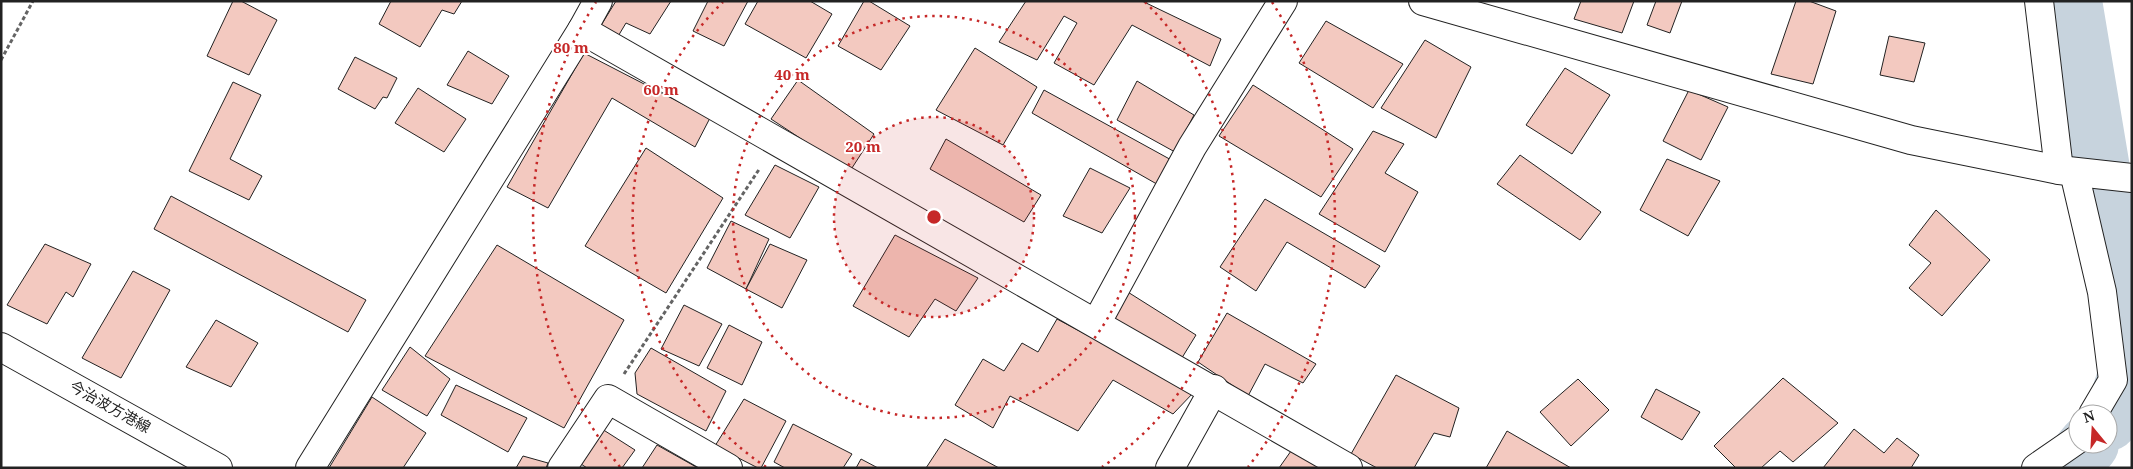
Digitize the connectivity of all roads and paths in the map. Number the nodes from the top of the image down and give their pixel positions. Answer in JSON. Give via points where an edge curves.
{"nodes":[{"id":1,"x":33,"y":1,"type":"edge"},
{"id":2,"x":598,"y":1,"type":"edge"},
{"id":3,"x":1283,"y":1,"type":"edge"},
{"id":4,"x":1423,"y":1,"type":"edge"},
{"id":5,"x":2039,"y":1,"type":"edge"},
{"id":6,"x":582,"y":30,"type":"junction"},
{"id":7,"x":1,"y":60,"type":"edge"},
{"id":8,"x":778,"y":141,"type":"junction"},
{"id":9,"x":2067,"y":171,"type":"junction"},
{"id":10,"x":2132,"y":178,"type":"edge"},
{"id":11,"x":1096,"y":322,"type":"junction"},
{"id":12,"x":1,"y":347,"type":"edge"},
{"id":13,"x":1214,"y":389,"type":"junction"},
{"id":14,"x":608,"y":399,"type":"junction"},
{"id":15,"x":2099,"y":404,"type":"edge"},
{"id":16,"x":2068,"y":446,"type":"edge"},
{"id":17,"x":218,"y":468,"type":"edge"},
{"id":18,"x":310,"y":468,"type":"edge"},
{"id":19,"x":562,"y":468,"type":"edge"},
{"id":20,"x":728,"y":468,"type":"edge"},
{"id":21,"x":1170,"y":468,"type":"edge"},
{"id":22,"x":1348,"y":468,"type":"edge"},
{"id":23,"x":2036,"y":468,"type":"edge"}],
"edges":[{"from":1,"to":7,"type":"path"},
{"from":2,"to":6,"type":"street"},
{"from":3,"to":11,"type":"street","via":[[1192,148]]},
{"from":4,"to":9,"type":"street","via":[[1911,140]]},
{"from":5,"to":9,"type":"street"},
{"from":6,"to":8,"type":"street"},
{"from":6,"to":18,"type":"street"},
{"from":8,"to":11,"type":"street"},
{"from":8,"to":14,"type":"path"},
{"from":9,"to":10,"type":"street"},
{"from":9,"to":15,"type":"street","via":[[2102,292],[2113,380]]},
{"from":11,"to":13,"type":"street"},
{"from":12,"to":17,"type":"street","name":"今治波方港線"},
{"from":13,"to":21,"type":"street"},
{"from":13,"to":22,"type":"street"},
{"from":14,"to":19,"type":"street"},
{"from":14,"to":20,"type":"street"},
{"from":16,"to":23,"type":"street"}]}
